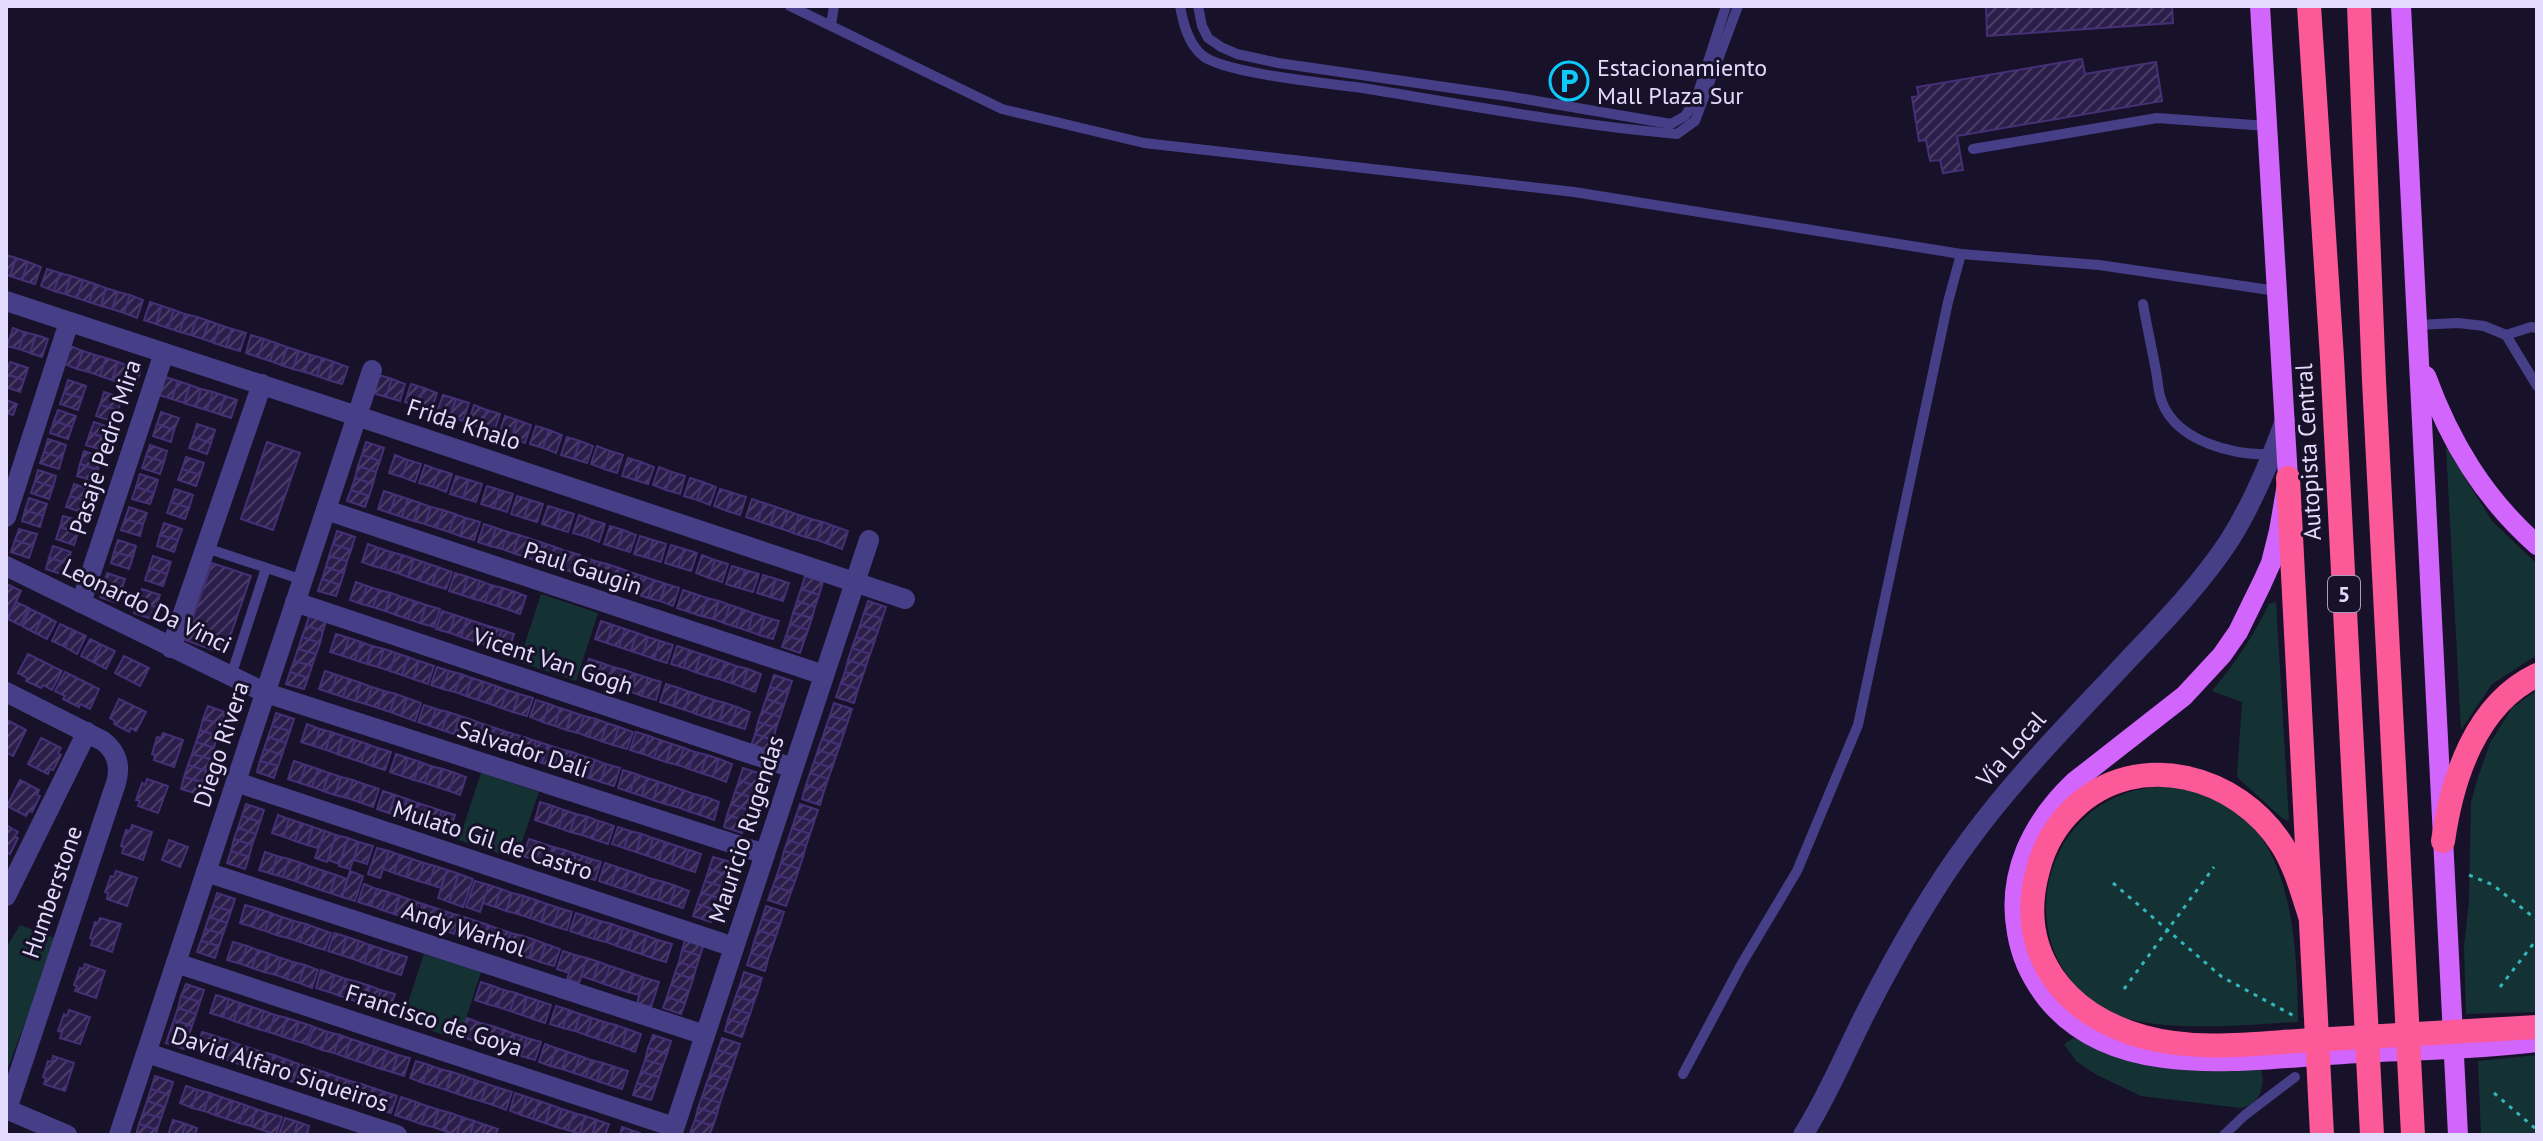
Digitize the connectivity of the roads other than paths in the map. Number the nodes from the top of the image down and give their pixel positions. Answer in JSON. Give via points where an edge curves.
{"nodes":[{"id":1,"x":790,"y":6,"type":"edge"},
{"id":2,"x":834,"y":6,"type":"edge"},
{"id":3,"x":1180,"y":6,"type":"edge"},
{"id":4,"x":1198,"y":6,"type":"edge"},
{"id":5,"x":1726,"y":6,"type":"edge"},
{"id":6,"x":1738,"y":6,"type":"edge"},
{"id":7,"x":2260,"y":6,"type":"edge"},
{"id":8,"x":2309,"y":6,"type":"edge"},
{"id":9,"x":2401,"y":6,"type":"edge"},
{"id":10,"x":2360,"y":12,"type":"edge"},
{"id":11,"x":831,"y":25,"type":"junction"},
{"id":12,"x":2267,"y":126,"type":"junction"},
{"id":13,"x":1973,"y":149,"type":"dead end"},
{"id":14,"x":1961,"y":254,"type":"junction"},
{"id":15,"x":2277,"y":291,"type":"junction"},
{"id":16,"x":6,"y":301,"type":"edge"},
{"id":17,"x":2143,"y":304,"type":"dead end"},
{"id":18,"x":69,"y":322,"type":"junction"},
{"id":19,"x":2417,"y":325,"type":"junction"},
{"id":20,"x":2537,"y":328,"type":"edge"},
{"id":21,"x":2506,"y":335,"type":"junction"},
{"id":22,"x":2418,"y":352,"type":"junction"},
{"id":23,"x":164,"y":353,"type":"junction"},
{"id":24,"x":372,"y":370,"type":"dead end"},
{"id":25,"x":262,"y":384,"type":"junction"},
{"id":26,"x":2537,"y":386,"type":"edge"},
{"id":27,"x":357,"y":416,"type":"junction"},
{"id":28,"x":2285,"y":420,"type":"junction"},
{"id":29,"x":2273,"y":454,"type":"junction"},
{"id":30,"x":2288,"y":478,"type":"junction"},
{"id":31,"x":326,"y":510,"type":"junction"},
{"id":32,"x":6,"y":517,"type":"edge"},
{"id":33,"x":869,"y":540,"type":"dead end"},
{"id":34,"x":2537,"y":545,"type":"edge"},
{"id":35,"x":206,"y":548,"type":"junction"},
{"id":36,"x":6,"y":566,"type":"edge"},
{"id":37,"x":266,"y":568,"type":"junction"},
{"id":38,"x":303,"y":580,"type":"junction"},
{"id":39,"x":855,"y":582,"type":"junction"},
{"id":40,"x":905,"y":599,"type":"dead end"},
{"id":41,"x":295,"y":602,"type":"junction"},
{"id":42,"x":81,"y":603,"type":"junction"},
{"id":43,"x":171,"y":648,"type":"junction"},
{"id":44,"x":824,"y":675,"type":"junction"},
{"id":45,"x":2537,"y":675,"type":"edge"},
{"id":46,"x":231,"y":677,"type":"junction"},
{"id":47,"x":6,"y":692,"type":"edge"},
{"id":48,"x":266,"y":693,"type":"junction"},
{"id":49,"x":95,"y":737,"type":"junction"},
{"id":50,"x":793,"y":768,"type":"junction"},
{"id":51,"x":236,"y":782,"type":"junction"},
{"id":52,"x":2443,"y":841,"type":"junction"},
{"id":53,"x":765,"y":854,"type":"junction"},
{"id":54,"x":206,"y":872,"type":"junction"},
{"id":55,"x":6,"y":896,"type":"edge"},
{"id":56,"x":2311,"y":919,"type":"junction"},
{"id":57,"x":734,"y":947,"type":"junction"},
{"id":58,"x":176,"y":963,"type":"junction"},
{"id":59,"x":2537,"y":1027,"type":"edge"},
{"id":60,"x":705,"y":1035,"type":"junction"},
{"id":61,"x":2511,"y":1037,"type":"junction"},
{"id":62,"x":2537,"y":1042,"type":"edge"},
{"id":63,"x":2254,"y":1051,"type":"junction"},
{"id":64,"x":147,"y":1053,"type":"junction"},
{"id":65,"x":1683,"y":1074,"type":"dead end"},
{"id":66,"x":2295,"y":1077,"type":"dead end"},
{"id":67,"x":6,"y":1109,"type":"edge"},
{"id":68,"x":673,"y":1131,"type":"edge"},
{"id":69,"x":67,"y":1135,"type":"edge"},
{"id":70,"x":119,"y":1135,"type":"edge"},
{"id":71,"x":397,"y":1135,"type":"edge"},
{"id":72,"x":1803,"y":1135,"type":"edge"},
{"id":73,"x":2224,"y":1135,"type":"edge"},
{"id":74,"x":2322,"y":1135,"type":"edge"},
{"id":75,"x":2372,"y":1135,"type":"edge"},
{"id":76,"x":2413,"y":1135,"type":"edge"},
{"id":77,"x":2458,"y":1135,"type":"edge"}],
"edges":[{"from":1,"to":11,"type":"lane"},
{"from":2,"to":11,"type":"lane"},
{"from":3,"to":6,"type":"lane","via":[[1193,43],[1215,63],[1455,105],[1677,134],[1695,121]]},
{"from":4,"to":5,"type":"lane","via":[[1208,38],[1237,54],[1671,124],[1685,116],[1696,99]]},
{"from":7,"to":12,"type":"main road"},
{"from":8,"to":75,"type":"highway","name":"Autopista Central","number":"5"},
{"from":9,"to":19,"type":"main road"},
{"from":10,"to":76,"type":"highway","number":"5"},
{"from":11,"to":14,"type":"lane","via":[[1002,109],[1144,143],[1574,192]]},
{"from":12,"to":13,"type":"lane","via":[[2157,118]]},
{"from":12,"to":15,"type":"main road"},
{"from":14,"to":15,"type":"lane","via":[[2099,265]]},
{"from":14,"to":65,"type":"lane","via":[[1858,725],[1797,871]]},
{"from":15,"to":28,"type":"main road"},
{"from":16,"to":18,"type":"street","name":"Frida Khalo"},
{"from":17,"to":29,"type":"lane","via":[[2161,401],[2169,416],[2215,446]]},
{"from":18,"to":23,"type":"street","name":"Frida Khalo"},
{"from":18,"to":32,"type":"street"},
{"from":19,"to":21,"type":"lane","via":[[2458,323]]},
{"from":19,"to":22,"type":"main road"},
{"from":20,"to":21,"type":"lane"},
{"from":21,"to":26,"type":"lane"},
{"from":22,"to":34,"type":"main road","via":[[2459,451],[2488,494]]},
{"from":22,"to":52,"type":"main road"},
{"from":23,"to":25,"type":"street","name":"Frida Khalo"},
{"from":23,"to":42,"type":"street","name":"Pasaje Pedro Mira"},
{"from":24,"to":27,"type":"street","name":"Diego Rivera"},
{"from":25,"to":27,"type":"street","name":"Frida Khalo"},
{"from":25,"to":35,"type":"street"},
{"from":27,"to":31,"type":"street","name":"Diego Rivera"},
{"from":27,"to":39,"type":"street","name":"Frida Khalo"},
{"from":28,"to":29,"type":"street","name":"Vía Local"},
{"from":28,"to":30,"type":"main road"},
{"from":29,"to":72,"type":"street","name":"Vía Local","via":[[2241,520],[2198,584],[2019,777],[1940,882]]},
{"from":30,"to":56,"type":"highway"},
{"from":30,"to":63,"type":"main road","via":[[2271,563],[2238,632],[2184,696],[2061,795],[2030,838],[2015,887],[2015,923],[2023,957],[2039,989],[2074,1026],[2106,1044],[2169,1059]]},
{"from":31,"to":38,"type":"street","name":"Diego Rivera"},
{"from":31,"to":44,"type":"street","name":"Paul Gaugin"},
{"from":33,"to":39,"type":"street","name":"Mauricio Rugendas"},
{"from":35,"to":37,"type":"lane"},
{"from":35,"to":43,"type":"street"},
{"from":36,"to":42,"type":"street","name":"Leonardo Da Vinci"},
{"from":37,"to":38,"type":"lane"},
{"from":37,"to":46,"type":"lane"},
{"from":38,"to":41,"type":"street","name":"Diego Rivera"},
{"from":39,"to":40,"type":"street","name":"Frida Khalo"},
{"from":39,"to":44,"type":"street","name":"Mauricio Rugendas"},
{"from":41,"to":48,"type":"street","name":"Diego Rivera"},
{"from":41,"to":50,"type":"street","name":"Vicent Van Gogh"},
{"from":42,"to":43,"type":"street","name":"Leonardo Da Vinci"},
{"from":43,"to":46,"type":"street","name":"Leonardo Da Vinci"},
{"from":44,"to":50,"type":"street","name":"Mauricio Rugendas"},
{"from":45,"to":52,"type":"highway","via":[[2503,699],[2478,732],[2455,784]]},
{"from":46,"to":48,"type":"street","name":"Leonardo Da Vinci"},
{"from":47,"to":49,"type":"street"},
{"from":48,"to":51,"type":"street","name":"Diego Rivera"},
{"from":48,"to":53,"type":"street","name":"Salvador Dalí"},
{"from":49,"to":55,"type":"street"},
{"from":49,"to":67,"type":"street","name":"Humberstone","via":[[117,758],[119,774]]},
{"from":50,"to":53,"type":"street","name":"Mauricio Rugendas"},
{"from":51,"to":54,"type":"street","name":"Diego Rivera"},
{"from":51,"to":57,"type":"street","name":"Mulato Gil de Castro"},
{"from":52,"to":77,"type":"main road"},
{"from":53,"to":57,"type":"street","name":"Mauricio Rugendas"},
{"from":54,"to":58,"type":"street","name":"Diego Rivera"},
{"from":54,"to":60,"type":"street","name":"Andy Warhol"},
{"from":56,"to":63,"type":"highway","via":[[2284,847],[2266,823],[2233,795],[2193,778],[2148,775],[2109,785],[2073,809],[2045,848],[2035,879],[2034,929],[2048,969],[2075,1003],[2106,1023],[2145,1038]]},
{"from":56,"to":74,"type":"highway"},
{"from":57,"to":60,"type":"street","name":"Mauricio Rugendas"},
{"from":58,"to":64,"type":"street","name":"Diego Rivera"},
{"from":58,"to":68,"type":"street","name":"Francisco de Goya"},
{"from":59,"to":61,"type":"highway"},
{"from":60,"to":68,"type":"street","name":"Mauricio Rugendas"},
{"from":61,"to":62,"type":"main road"},
{"from":61,"to":63,"type":"highway"},
{"from":64,"to":70,"type":"street","name":"Diego Rivera"},
{"from":64,"to":71,"type":"street","name":"David Alfaro Siqueiros"},
{"from":66,"to":73,"type":"lane"},
{"from":67,"to":69,"type":"street"}]}
